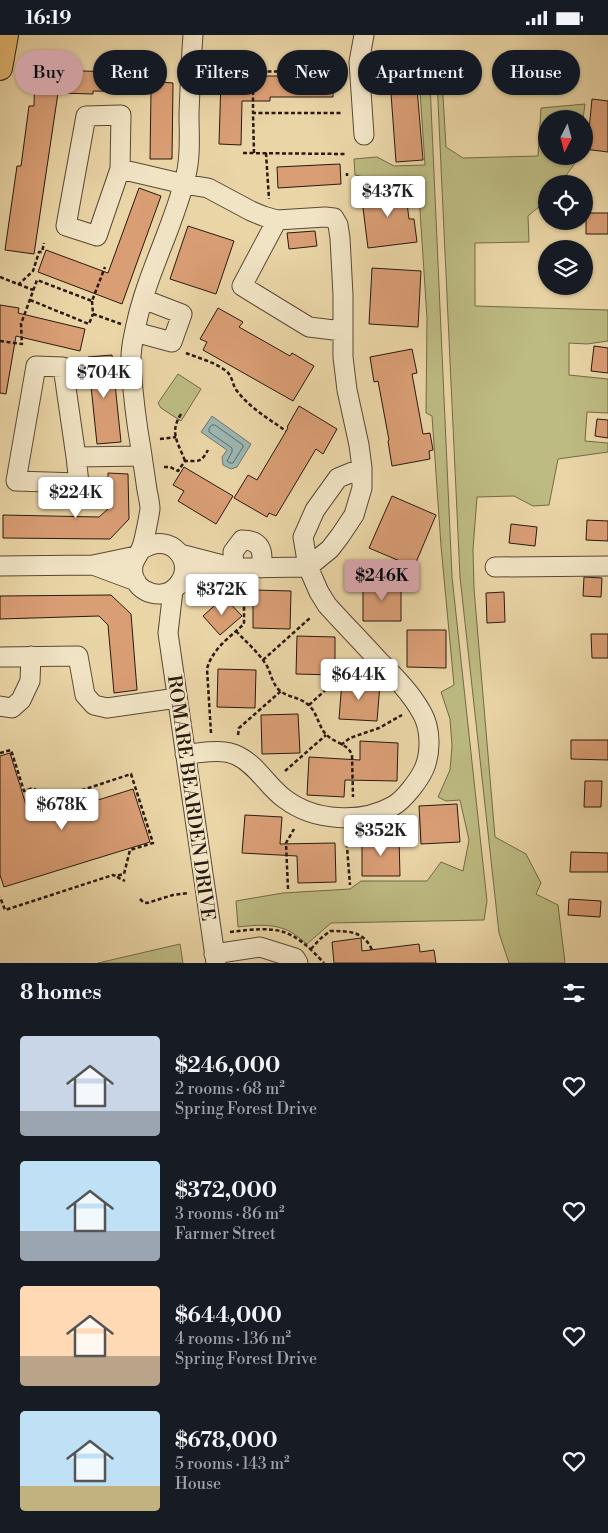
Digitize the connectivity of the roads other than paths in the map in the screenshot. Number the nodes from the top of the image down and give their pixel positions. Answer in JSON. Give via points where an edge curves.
{"nodes":[{"id":1,"x":6,"y":35,"type":"edge"},
{"id":2,"x":193,"y":35,"type":"edge"},
{"id":3,"x":364,"y":35,"type":"edge"},
{"id":4,"x":0,"y":68,"type":"edge"},
{"id":5,"x":364,"y":135,"type":"dead end"},
{"id":6,"x":120,"y":169,"type":"junction"},
{"id":7,"x":184,"y":184,"type":"junction"},
{"id":8,"x":277,"y":220,"type":"junction"},
{"id":9,"x":142,"y":299,"type":"junction"},
{"id":10,"x":131,"y":330,"type":"junction"},
{"id":11,"x":342,"y":331,"type":"junction"},
{"id":12,"x":142,"y":456,"type":"junction"},
{"id":13,"x":76,"y":457,"type":"junction"},
{"id":14,"x":362,"y":468,"type":"junction"},
{"id":15,"x":150,"y":509,"type":"junction"},
{"id":16,"x":174,"y":549,"type":"junction"},
{"id":17,"x":138,"y":553,"type":"junction"},
{"id":18,"x":93,"y":565,"type":"junction"},
{"id":19,"x":0,"y":566,"type":"edge"},
{"id":20,"x":308,"y":567,"type":"junction"},
{"id":21,"x":495,"y":567,"type":"dead end"},
{"id":22,"x":608,"y":567,"type":"edge"},
{"id":23,"x":231,"y":568,"type":"junction"},
{"id":24,"x":261,"y":568,"type":"junction"},
{"id":25,"x":142,"y":587,"type":"junction"},
{"id":26,"x":175,"y":588,"type":"junction"},
{"id":27,"x":168,"y":633,"type":"junction"},
{"id":28,"x":31,"y":656,"type":"junction"},
{"id":29,"x":0,"y":657,"type":"edge"},
{"id":30,"x":177,"y":698,"type":"junction"},
{"id":31,"x":0,"y":706,"type":"edge"},
{"id":32,"x":185,"y":754,"type":"junction"},
{"id":33,"x":261,"y":955,"type":"edge"},
{"id":34,"x":215,"y":958,"type":"edge"},
{"id":35,"x":298,"y":963,"type":"edge"}],
"edges":[{"from":1,"to":4,"type":"main road"},
{"from":2,"to":7,"type":"street","via":[[189,157]]},
{"from":3,"to":5,"type":"street","via":[[358,61]]},
{"from":6,"to":6,"type":"street","via":[[121,115],[86,116],[66,226],[97,236]]},
{"from":6,"to":7,"type":"street"},
{"from":7,"to":8,"type":"street","via":[[208,188],[257,214]]},
{"from":7,"to":9,"type":"street"},
{"from":8,"to":11,"type":"street","via":[[334,218],[340,238]]},
{"from":8,"to":11,"type":"street","via":[[242,286],[309,327]]},
{"from":9,"to":10,"type":"street"},
{"from":9,"to":10,"type":"street","via":[[182,314],[172,341]]},
{"from":10,"to":12,"type":"street","via":[[136,419]]},
{"from":11,"to":14,"type":"street","via":[[347,390]]},
{"from":12,"to":13,"type":"street"},
{"from":12,"to":15,"type":"street"},
{"from":13,"to":13,"type":"street","via":[[78,483],[16,481],[36,366],[63,367]]},
{"from":14,"to":20,"type":"street","via":[[362,488],[354,515],[330,549]]},
{"from":14,"to":20,"type":"street","via":[[338,478],[315,511],[303,537]]},
{"from":15,"to":16,"type":"street"},
{"from":15,"to":17,"type":"street"},
{"from":16,"to":17,"type":"street","via":[[154,543]]},
{"from":16,"to":23,"type":"street"},
{"from":16,"to":26,"type":"street","via":[[184,562],[183,578]]},
{"from":17,"to":18,"type":"street"},
{"from":17,"to":25,"type":"street","via":[[133,573]]},
{"from":18,"to":19,"type":"street"},
{"from":18,"to":25,"type":"street"},
{"from":20,"to":24,"type":"street"},
{"from":20,"to":32,"type":"street","via":[[327,605],[406,689],[423,715],[429,747],[421,776],[394,806],[368,816],[336,817],[308,812],[294,805],[239,756],[225,751]]},
{"from":21,"to":22,"type":"street"},
{"from":23,"to":24,"type":"street"},
{"from":23,"to":24,"type":"street","via":[[233,552],[242,540],[250,540],[262,552]]},
{"from":23,"to":26,"type":"street","via":[[200,575]]},
{"from":25,"to":26,"type":"street","via":[[157,594],[165,594]]},
{"from":25,"to":27,"type":"street","name":"ROMARE BEARDEN DRIVE"},
{"from":26,"to":27,"type":"street","name":"ROMARE BEARDEN DRIVE"},
{"from":27,"to":30,"type":"street","name":"ROMARE BEARDEN DRIVE"},
{"from":28,"to":29,"type":"street"},
{"from":28,"to":30,"type":"street","via":[[78,656],[85,695],[94,705],[107,708]]},
{"from":28,"to":31,"type":"street","via":[[30,681],[21,701],[12,708]]},
{"from":30,"to":32,"type":"street","name":"ROMARE BEARDEN DRIVE"},
{"from":32,"to":34,"type":"street","name":"ROMARE BEARDEN DRIVE"},
{"from":33,"to":34,"type":"street"},
{"from":33,"to":35,"type":"street","via":[[295,958]]}]}
